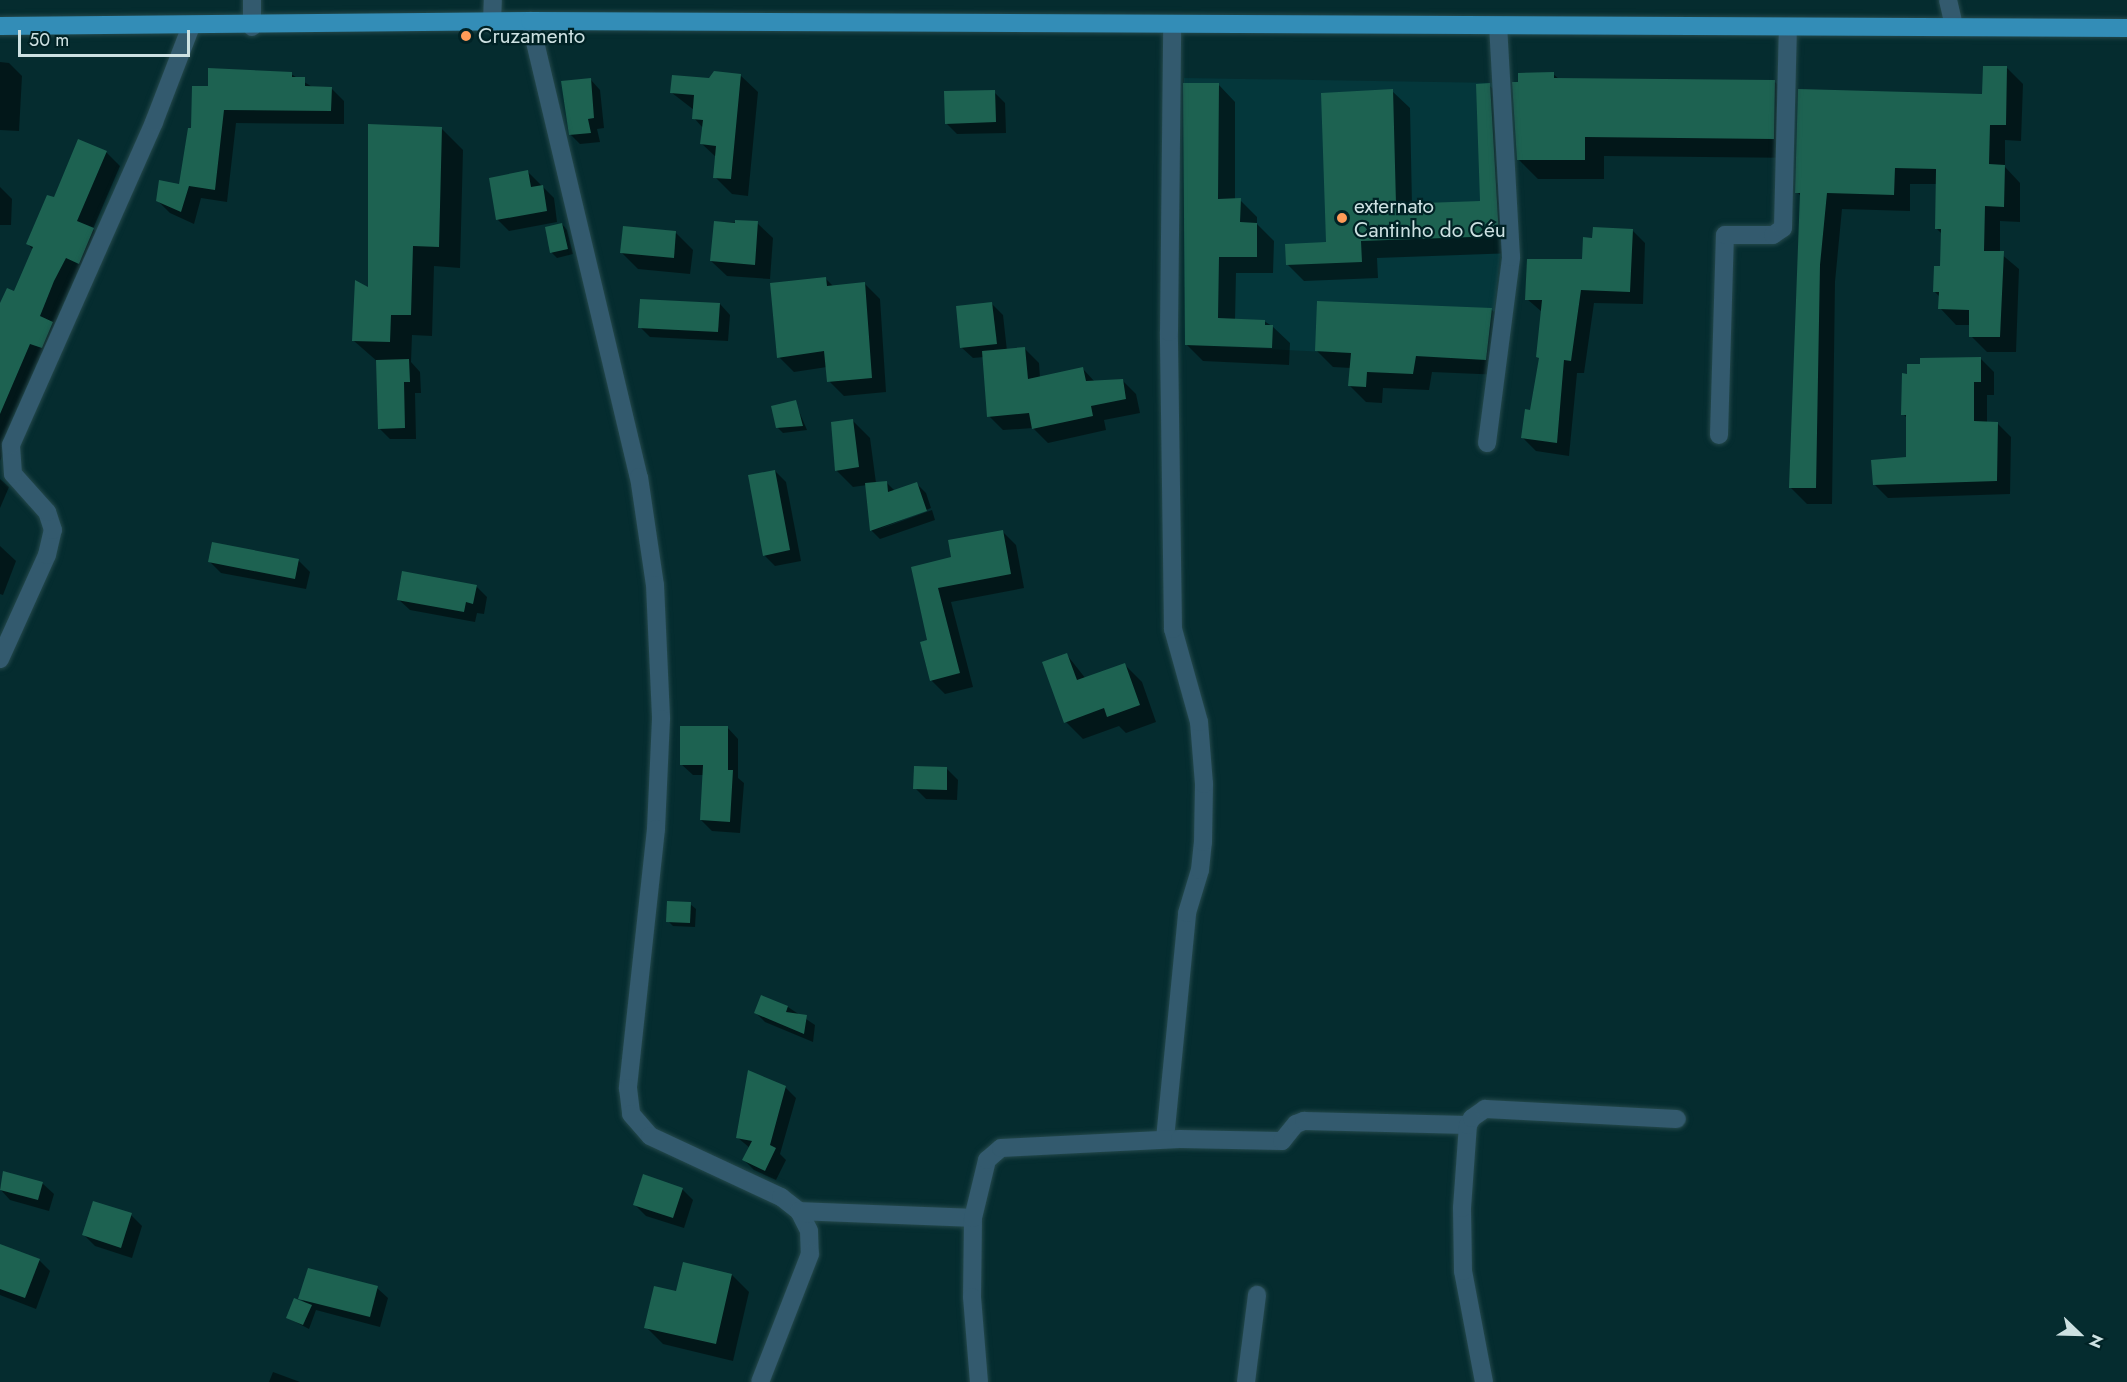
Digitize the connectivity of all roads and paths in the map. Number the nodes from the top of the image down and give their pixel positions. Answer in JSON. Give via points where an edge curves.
{"nodes":[{"id":1,"x":252,"y":0,"type":"edge"},
{"id":2,"x":492,"y":0,"type":"edge"},
{"id":3,"x":1948,"y":0,"type":"edge"},
{"id":4,"x":530,"y":21,"type":"junction"},
{"id":5,"x":492,"y":24,"type":"junction"},
{"id":6,"x":1172,"y":24,"type":"junction"},
{"id":7,"x":0,"y":26,"type":"edge"},
{"id":8,"x":191,"y":26,"type":"junction"},
{"id":9,"x":1954,"y":26,"type":"junction"},
{"id":10,"x":252,"y":27,"type":"junction"},
{"id":11,"x":1498,"y":27,"type":"junction"},
{"id":12,"x":1788,"y":28,"type":"junction"},
{"id":13,"x":2127,"y":28,"type":"edge"},
{"id":14,"x":1719,"y":435,"type":"dead end"},
{"id":15,"x":1487,"y":443,"type":"dead end"},
{"id":16,"x":0,"y":659,"type":"edge"},
{"id":17,"x":1677,"y":1119,"type":"dead end"},
{"id":18,"x":1468,"y":1125,"type":"junction"},
{"id":19,"x":1165,"y":1139,"type":"junction"},
{"id":20,"x":799,"y":1211,"type":"junction"},
{"id":21,"x":973,"y":1218,"type":"junction"},
{"id":22,"x":1257,"y":1295,"type":"dead end"},
{"id":23,"x":760,"y":1382,"type":"edge"},
{"id":24,"x":979,"y":1382,"type":"edge"},
{"id":25,"x":1246,"y":1382,"type":"edge"},
{"id":26,"x":1484,"y":1382,"type":"edge"}],
"edges":[{"from":1,"to":10,"type":"street"},
{"from":2,"to":5,"type":"street"},
{"from":3,"to":9,"type":"street"},
{"from":4,"to":5,"type":"main road"},
{"from":4,"to":6,"type":"main road"},
{"from":4,"to":20,"type":"street","via":[[639,477],[655,585],[660,741],[656,829],[628,1089],[632,1114],[650,1136],[781,1197]]},
{"from":5,"to":10,"type":"main road"},
{"from":6,"to":11,"type":"main road"},
{"from":6,"to":19,"type":"street","via":[[1169,332],[1173,629],[1199,722],[1204,784],[1200,870],[1187,913]]},
{"from":7,"to":8,"type":"main road"},
{"from":8,"to":10,"type":"main road"},
{"from":8,"to":16,"type":"street","via":[[154,122],[11,445],[13,474],[47,512],[53,530],[47,555]]},
{"from":9,"to":12,"type":"main road"},
{"from":9,"to":13,"type":"main road"},
{"from":11,"to":12,"type":"main road"},
{"from":11,"to":15,"type":"street","via":[[1511,257]]},
{"from":12,"to":14,"type":"street","via":[[1783,228],[1773,236],[1725,235]]},
{"from":17,"to":18,"type":"street","via":[[1485,1109]]},
{"from":18,"to":19,"type":"street","via":[[1304,1121],[1296,1124],[1282,1141]]},
{"from":18,"to":26,"type":"street","via":[[1463,1270]]},
{"from":19,"to":21,"type":"street","via":[[1001,1148],[987,1160]]},
{"from":20,"to":21,"type":"street"},
{"from":20,"to":23,"type":"street","via":[[809,1231],[810,1254]]},
{"from":21,"to":24,"type":"street","via":[[972,1297]]},
{"from":22,"to":25,"type":"street"}]}
